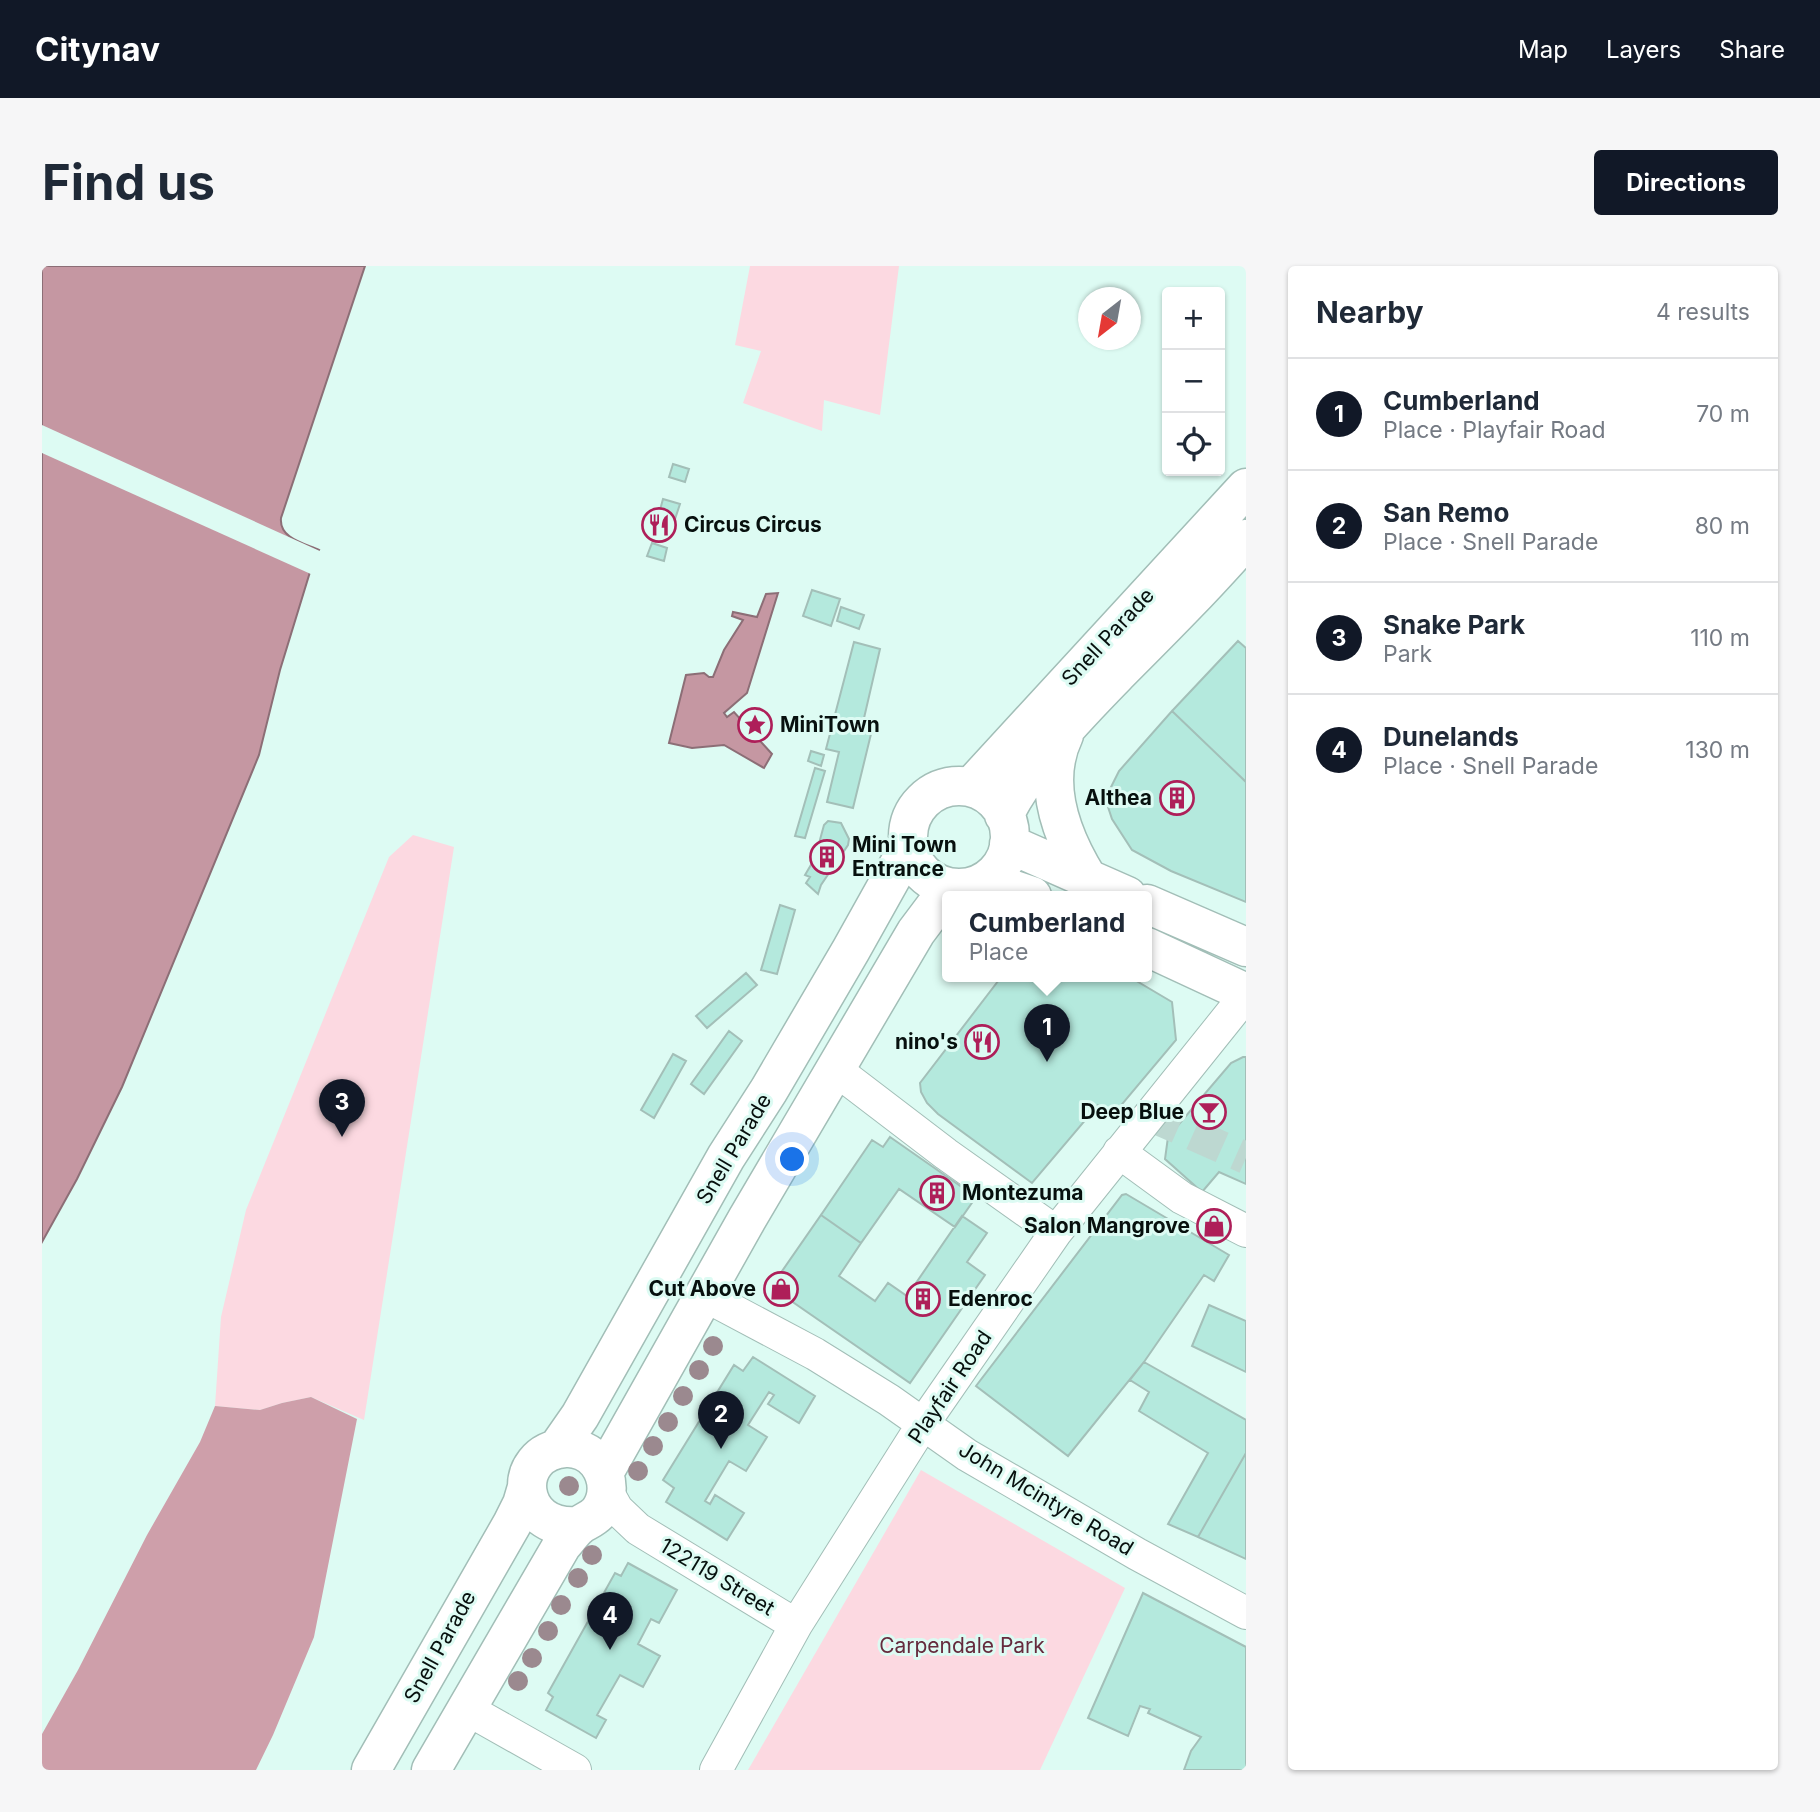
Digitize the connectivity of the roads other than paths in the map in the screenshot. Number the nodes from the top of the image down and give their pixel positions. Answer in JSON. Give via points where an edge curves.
{"nodes":[{"id":1,"x":1246,"y":488,"type":"edge"},
{"id":2,"x":1246,"y":539,"type":"edge"},
{"id":3,"x":1231,"y":568,"type":"edge"},
{"id":4,"x":1069,"y":724,"type":"junction"},
{"id":5,"x":971,"y":787,"type":"junction"},
{"id":6,"x":1007,"y":829,"type":"junction"},
{"id":7,"x":908,"y":848,"type":"junction"},
{"id":8,"x":1088,"y":879,"type":"junction"},
{"id":9,"x":960,"y":891,"type":"edge"},
{"id":10,"x":1116,"y":891,"type":"edge"},
{"id":11,"x":942,"y":903,"type":"edge"},
{"id":12,"x":1152,"y":906,"type":"edge"},
{"id":13,"x":1246,"y":947,"type":"edge"},
{"id":14,"x":1152,"y":949,"type":"edge"},
{"id":15,"x":1246,"y":994,"type":"edge"},
{"id":16,"x":836,"y":1070,"type":"junction"},
{"id":17,"x":1119,"y":1152,"type":"junction"},
{"id":18,"x":1246,"y":1231,"type":"edge"},
{"id":19,"x":1056,"y":1232,"type":"junction"},
{"id":20,"x":704,"y":1295,"type":"junction"},
{"id":21,"x":923,"y":1424,"type":"junction"},
{"id":22,"x":557,"y":1449,"type":"junction"},
{"id":23,"x":527,"y":1487,"type":"junction"},
{"id":24,"x":595,"y":1502,"type":"junction"},
{"id":25,"x":1246,"y":1613,"type":"edge"},
{"id":26,"x":796,"y":1625,"type":"junction"},
{"id":27,"x":465,"y":1708,"type":"junction"},
{"id":28,"x":371,"y":1770,"type":"edge"},
{"id":29,"x":431,"y":1770,"type":"edge"},
{"id":30,"x":575,"y":1770,"type":"edge"},
{"id":31,"x":716,"y":1770,"type":"edge"}],
"edges":[{"from":1,"to":5,"type":"main road","name":"Snell Parade"},
{"from":2,"to":3,"type":"main road","name":"Snell Parade"},
{"from":3,"to":4,"type":"main road","name":"Snell Parade"},
{"from":4,"to":6,"type":"main road","name":"Snell Parade","via":[[1027,776]]},
{"from":4,"to":8,"type":"main road","via":[[1057,748],[1055,802],[1070,849]]},
{"from":5,"to":6,"type":"main road","via":[[998,803]]},
{"from":5,"to":7,"type":"main road","via":[[951,786],[931,793],[915,808],[908,827]]},
{"from":6,"to":8,"type":"main road"},
{"from":6,"to":9,"type":"main road","via":[[1007,858],[999,871]]},
{"from":7,"to":9,"type":"main road","via":[[917,869],[935,884]]},
{"from":7,"to":22,"type":"main road","name":"Snell Parade"},
{"from":8,"to":10,"type":"main road"},
{"from":11,"to":16,"type":"main road","via":[[916,932]]},
{"from":12,"to":13,"type":"main road"},
{"from":14,"to":15,"type":"main road"},
{"from":15,"to":17,"type":"street","name":"Playfair Road"},
{"from":16,"to":19,"type":"street"},
{"from":16,"to":20,"type":"main road"},
{"from":17,"to":18,"type":"street","via":[[1182,1198]]},
{"from":17,"to":19,"type":"street","name":"Playfair Road"},
{"from":19,"to":21,"type":"street","name":"Playfair Road"},
{"from":20,"to":21,"type":"street","name":"John Mcintyre Road","via":[[815,1354]]},
{"from":20,"to":24,"type":"main road"},
{"from":21,"to":25,"type":"street","name":"John Mcintyre Road","via":[[1024,1488]]},
{"from":21,"to":26,"type":"street","name":"Playfair Road"},
{"from":22,"to":23,"type":"main road","via":[[536,1462]]},
{"from":22,"to":24,"type":"main road","via":[[572,1448],[597,1461]]},
{"from":23,"to":24,"type":"main road","via":[[538,1514],[564,1527]]},
{"from":23,"to":28,"type":"main road","name":"Snell Parade","via":[[512,1524]]},
{"from":24,"to":26,"type":"street","name":"122119 Street","via":[[617,1509],[638,1529]]},
{"from":24,"to":27,"type":"main road","via":[[562,1545]]},
{"from":26,"to":31,"type":"street","name":"Playfair Road"},
{"from":27,"to":29,"type":"main road"},
{"from":27,"to":30,"type":"street"}]}
